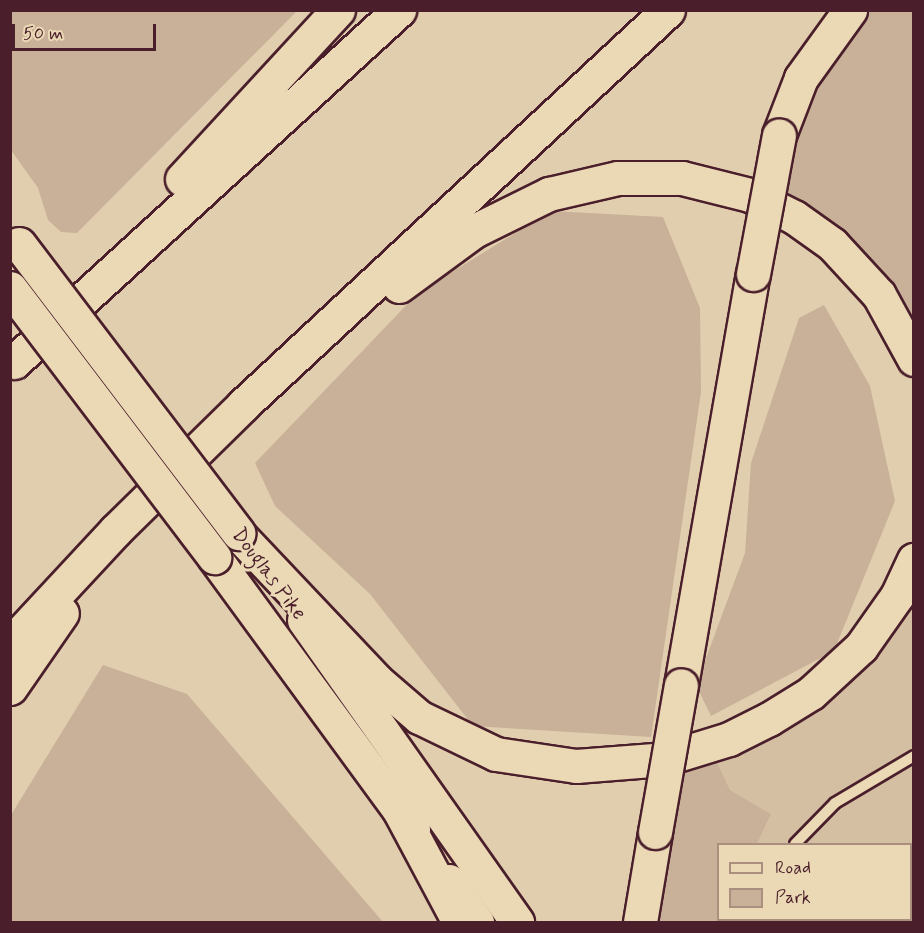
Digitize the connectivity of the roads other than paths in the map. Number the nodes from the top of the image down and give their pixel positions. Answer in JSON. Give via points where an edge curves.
{"nodes":[{"id":1,"x":338,"y":10,"type":"edge"},
{"id":2,"x":399,"y":10,"type":"edge"},
{"id":3,"x":668,"y":10,"type":"edge"},
{"id":4,"x":850,"y":10,"type":"edge"},
{"id":5,"x":15,"y":238,"type":"edge"},
{"id":6,"x":10,"y":288,"type":"edge"},
{"id":7,"x":914,"y":359,"type":"edge"},
{"id":8,"x":12,"y":364,"type":"edge"},
{"id":9,"x":243,"y":405,"type":"junction"},
{"id":10,"x":158,"y":489,"type":"junction"},
{"id":11,"x":240,"y":535,"type":"junction"},
{"id":12,"x":914,"y":560,"type":"edge"},
{"id":13,"x":10,"y":645,"type":"edge"},
{"id":14,"x":10,"y":688,"type":"edge"},
{"id":15,"x":914,"y":756,"type":"edge"},
{"id":16,"x":397,"y":806,"type":"junction"},
{"id":17,"x":796,"y":843,"type":"edge"},
{"id":18,"x":459,"y":922,"type":"edge"},
{"id":19,"x":477,"y":922,"type":"edge"},
{"id":20,"x":517,"y":922,"type":"edge"},
{"id":21,"x":640,"y":922,"type":"edge"}],
"edges":[{"from":1,"to":8,"type":"main road"},
{"from":2,"to":8,"type":"main road"},
{"from":3,"to":9,"type":"main road"},
{"from":4,"to":21,"type":"main road","bridge":true,"via":[[801,78],[779,135]]},
{"from":5,"to":11,"type":"main road","name":"Douglas Pike","bridge":true},
{"from":6,"to":16,"type":"main road","name":"Douglas Pike","bridge":true},
{"from":7,"to":9,"type":"main road","via":[[892,315],[865,277],[794,217],[750,195],[706,182],[618,178],[549,194],[474,231]]},
{"from":9,"to":10,"type":"main road"},
{"from":10,"to":13,"type":"main road"},
{"from":10,"to":14,"type":"main road"},
{"from":11,"to":12,"type":"main road","via":[[376,680],[419,717],[496,753],[576,766],[664,759],[729,739],[769,719],[811,693],[861,647],[897,596]]},
{"from":11,"to":20,"type":"main road","name":"Douglas Pike"},
{"from":15,"to":17,"type":"lane","via":[[835,803]]},
{"from":16,"to":18,"type":"main road"},
{"from":16,"to":19,"type":"main road","name":"Douglas Pike"}]}
